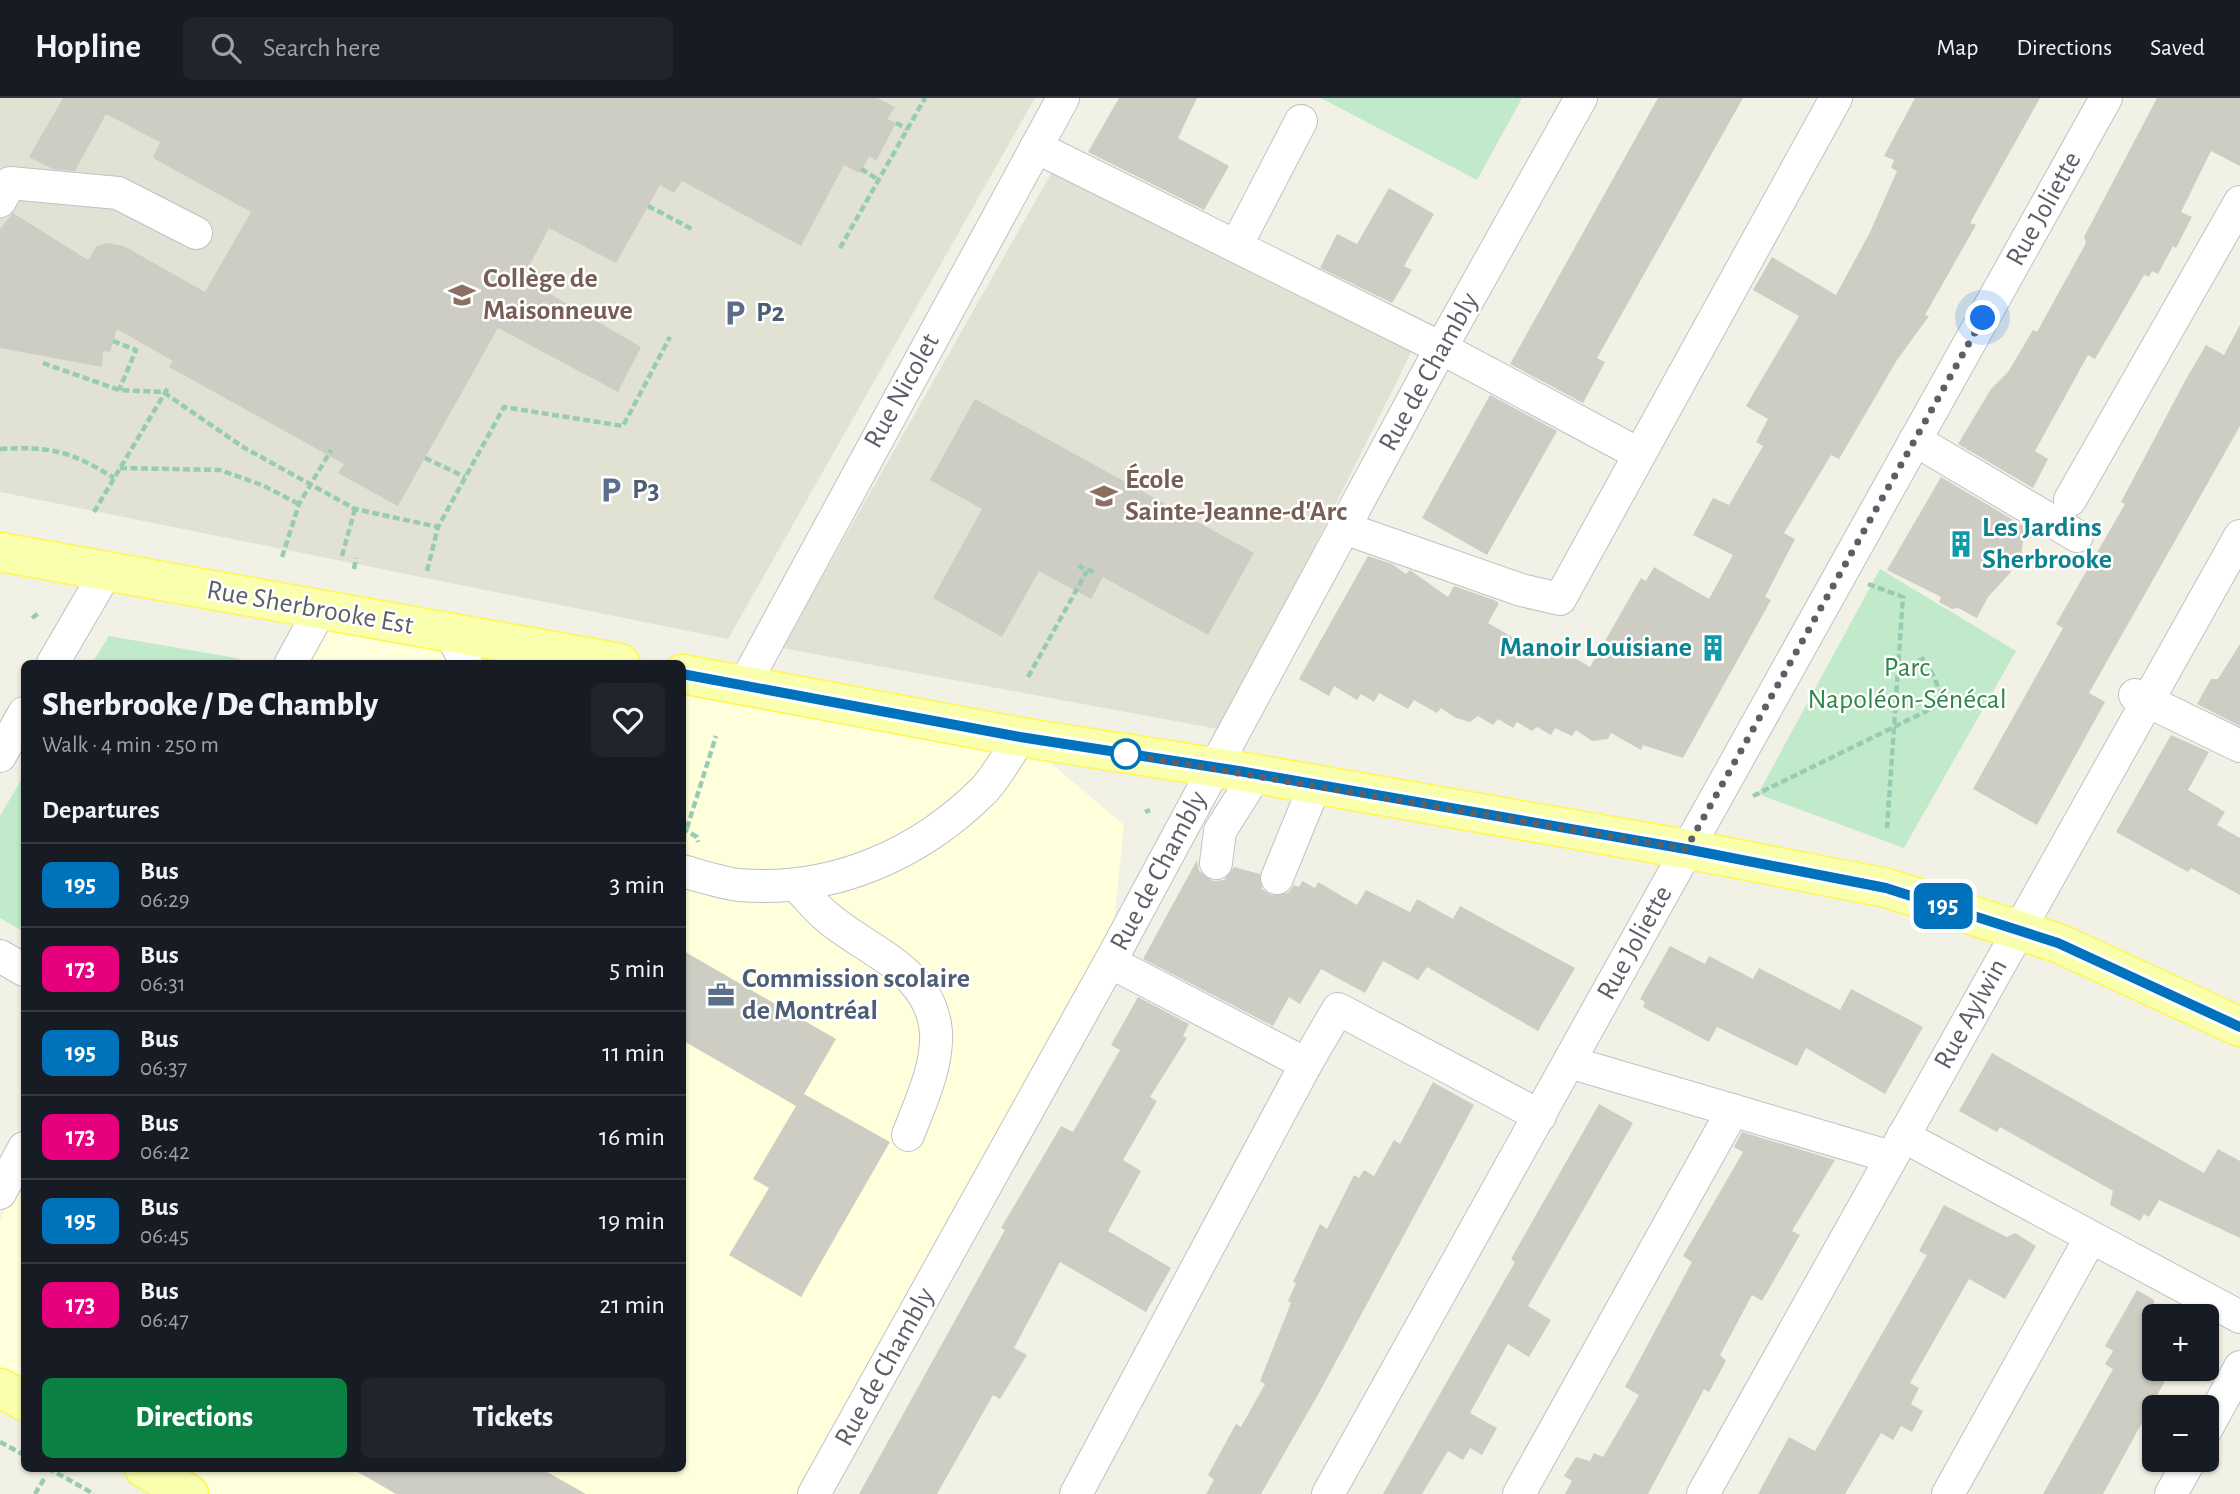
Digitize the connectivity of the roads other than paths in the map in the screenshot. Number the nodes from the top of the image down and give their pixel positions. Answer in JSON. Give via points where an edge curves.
{"nodes":[{"id":1,"x":1063,"y":98,"type":"edge"},
{"id":2,"x":1581,"y":98,"type":"edge"},
{"id":3,"x":1836,"y":98,"type":"edge"},
{"id":4,"x":2106,"y":98,"type":"edge"},
{"id":5,"x":1301,"y":121,"type":"dead end"},
{"id":6,"x":1036,"y":146,"type":"junction"},
{"id":7,"x":0,"y":201,"type":"edge"},
{"id":8,"x":2240,"y":202,"type":"edge"},
{"id":9,"x":197,"y":233,"type":"dead end"},
{"id":10,"x":1236,"y":246,"type":"junction"},
{"id":11,"x":1441,"y":348,"type":"junction"},
{"id":12,"x":1915,"y":440,"type":"junction"},
{"id":13,"x":1639,"y":454,"type":"junction"},
{"id":14,"x":2070,"y":500,"type":"dead end"},
{"id":15,"x":1344,"y":528,"type":"junction"},
{"id":16,"x":2077,"y":536,"type":"dead end"},
{"id":17,"x":2240,"y":536,"type":"edge"},
{"id":18,"x":0,"y":552,"type":"edge"},
{"id":19,"x":106,"y":572,"type":"junction"},
{"id":20,"x":320,"y":610,"type":"junction"},
{"id":21,"x":458,"y":649,"type":"edge"},
{"id":22,"x":55,"y":660,"type":"edge"},
{"id":23,"x":294,"y":660,"type":"edge"},
{"id":24,"x":585,"y":660,"type":"edge"},
{"id":25,"x":686,"y":675,"type":"edge"},
{"id":26,"x":744,"y":685,"type":"junction"},
{"id":27,"x":2141,"y":698,"type":"junction"},
{"id":28,"x":21,"y":718,"type":"edge"},
{"id":29,"x":1020,"y":737,"type":"junction"},
{"id":30,"x":2240,"y":746,"type":"edge"},
{"id":31,"x":0,"y":756,"type":"edge"},
{"id":32,"x":1214,"y":768,"type":"junction"},
{"id":33,"x":1256,"y":774,"type":"junction"},
{"id":34,"x":1315,"y":785,"type":"junction"},
{"id":35,"x":1686,"y":849,"type":"junction"},
{"id":36,"x":1216,"y":863,"type":"dead end"},
{"id":37,"x":686,"y":872,"type":"edge"},
{"id":38,"x":1277,"y":878,"type":"dead end"},
{"id":39,"x":797,"y":886,"type":"junction"},
{"id":40,"x":2018,"y":930,"type":"junction"},
{"id":41,"x":0,"y":956,"type":"edge"},
{"id":42,"x":1110,"y":962,"type":"junction"},
{"id":43,"x":21,"y":968,"type":"edge"},
{"id":44,"x":2240,"y":1027,"type":"edge"},
{"id":45,"x":1569,"y":1062,"type":"junction"},
{"id":46,"x":1306,"y":1064,"type":"junction"},
{"id":47,"x":1733,"y":1110,"type":"junction"},
{"id":48,"x":1540,"y":1116,"type":"junction"},
{"id":49,"x":908,"y":1135,"type":"dead end"},
{"id":50,"x":1897,"y":1147,"type":"junction"},
{"id":51,"x":21,"y":1153,"type":"edge"},
{"id":52,"x":1,"y":1189,"type":"edge"},
{"id":53,"x":2091,"y":1237,"type":"junction"},
{"id":54,"x":2240,"y":1317,"type":"edge"},
{"id":55,"x":2240,"y":1367,"type":"edge"},
{"id":56,"x":0,"y":1388,"type":"edge"},
{"id":57,"x":21,"y":1399,"type":"edge"},
{"id":58,"x":2219,"y":1406,"type":"edge"},
{"id":59,"x":151,"y":1472,"type":"edge"},
{"id":60,"x":2183,"y":1472,"type":"edge"},
{"id":61,"x":189,"y":1494,"type":"edge"},
{"id":62,"x":814,"y":1494,"type":"edge"},
{"id":63,"x":1076,"y":1494,"type":"edge"},
{"id":64,"x":1328,"y":1494,"type":"edge"},
{"id":65,"x":1518,"y":1494,"type":"edge"},
{"id":66,"x":1703,"y":1494,"type":"edge"},
{"id":67,"x":1948,"y":1494,"type":"edge"},
{"id":68,"x":2171,"y":1494,"type":"edge"}],
"edges":[{"from":1,"to":6,"type":"street","name":"Rue Nicolet"},
{"from":2,"to":11,"type":"street","name":"Rue de Chambly"},
{"from":3,"to":13,"type":"street"},
{"from":4,"to":12,"type":"street","name":"Rue Joliette"},
{"from":5,"to":10,"type":"street"},
{"from":6,"to":10,"type":"street"},
{"from":6,"to":26,"type":"street","name":"Rue Nicolet"},
{"from":7,"to":9,"type":"street","via":[[10,183],[118,193]]},
{"from":8,"to":14,"type":"street"},
{"from":10,"to":11,"type":"street"},
{"from":11,"to":13,"type":"street"},
{"from":11,"to":15,"type":"street","name":"Rue de Chambly"},
{"from":12,"to":16,"type":"street"},
{"from":12,"to":35,"type":"street","name":"Rue Joliette"},
{"from":13,"to":15,"type":"street","via":[[1560,599],[1521,590]]},
{"from":15,"to":32,"type":"street","name":"Rue de Chambly"},
{"from":17,"to":27,"type":"street","name":"Rue Aylwin"},
{"from":18,"to":19,"type":"main road","name":"Rue Sherbrooke Est"},
{"from":19,"to":20,"type":"main road","name":"Rue Sherbrooke Est"},
{"from":19,"to":22,"type":"street"},
{"from":20,"to":21,"type":"main road","name":"Rue Sherbrooke Est"},
{"from":20,"to":23,"type":"street"},
{"from":21,"to":24,"type":"main road","name":"Rue Sherbrooke Est"},
{"from":25,"to":26,"type":"main road"},
{"from":26,"to":29,"type":"main road"},
{"from":27,"to":30,"type":"street"},
{"from":27,"to":40,"type":"street","name":"Rue Aylwin"},
{"from":28,"to":31,"type":"street"},
{"from":29,"to":32,"type":"main road"},
{"from":29,"to":39,"type":"street","via":[[985,788],[938,831],[862,871]]},
{"from":32,"to":33,"type":"main road"},
{"from":32,"to":42,"type":"street","name":"Rue de Chambly"},
{"from":33,"to":34,"type":"main road"},
{"from":33,"to":36,"type":"street","via":[[1220,831]]},
{"from":34,"to":35,"type":"main road"},
{"from":34,"to":38,"type":"street"},
{"from":35,"to":40,"type":"main road","via":[[1886,888]]},
{"from":35,"to":45,"type":"street","name":"Rue Joliette"},
{"from":37,"to":39,"type":"street","via":[[737,885]]},
{"from":39,"to":49,"type":"street","via":[[828,918],[892,959],[925,994],[936,1033],[928,1082]]},
{"from":40,"to":44,"type":"main road","via":[[2058,943]]},
{"from":40,"to":50,"type":"street","name":"Rue Aylwin"},
{"from":41,"to":43,"type":"street"},
{"from":42,"to":46,"type":"street"},
{"from":42,"to":62,"type":"street","name":"Rue de Chambly"},
{"from":45,"to":47,"type":"street"},
{"from":45,"to":48,"type":"street","name":"Rue Joliette"},
{"from":46,"to":48,"type":"street","via":[[1338,1009]]},
{"from":46,"to":63,"type":"street"},
{"from":47,"to":50,"type":"street"},
{"from":47,"to":65,"type":"street"},
{"from":48,"to":64,"type":"street","name":"Rue Joliette"},
{"from":50,"to":53,"type":"street"},
{"from":50,"to":66,"type":"street","name":"Rue Aylwin"},
{"from":51,"to":52,"type":"street"},
{"from":53,"to":54,"type":"street"},
{"from":53,"to":67,"type":"street"},
{"from":55,"to":58,"type":"street"},
{"from":56,"to":57,"type":"main road"},
{"from":59,"to":61,"type":"main road"},
{"from":60,"to":68,"type":"street"}]}
